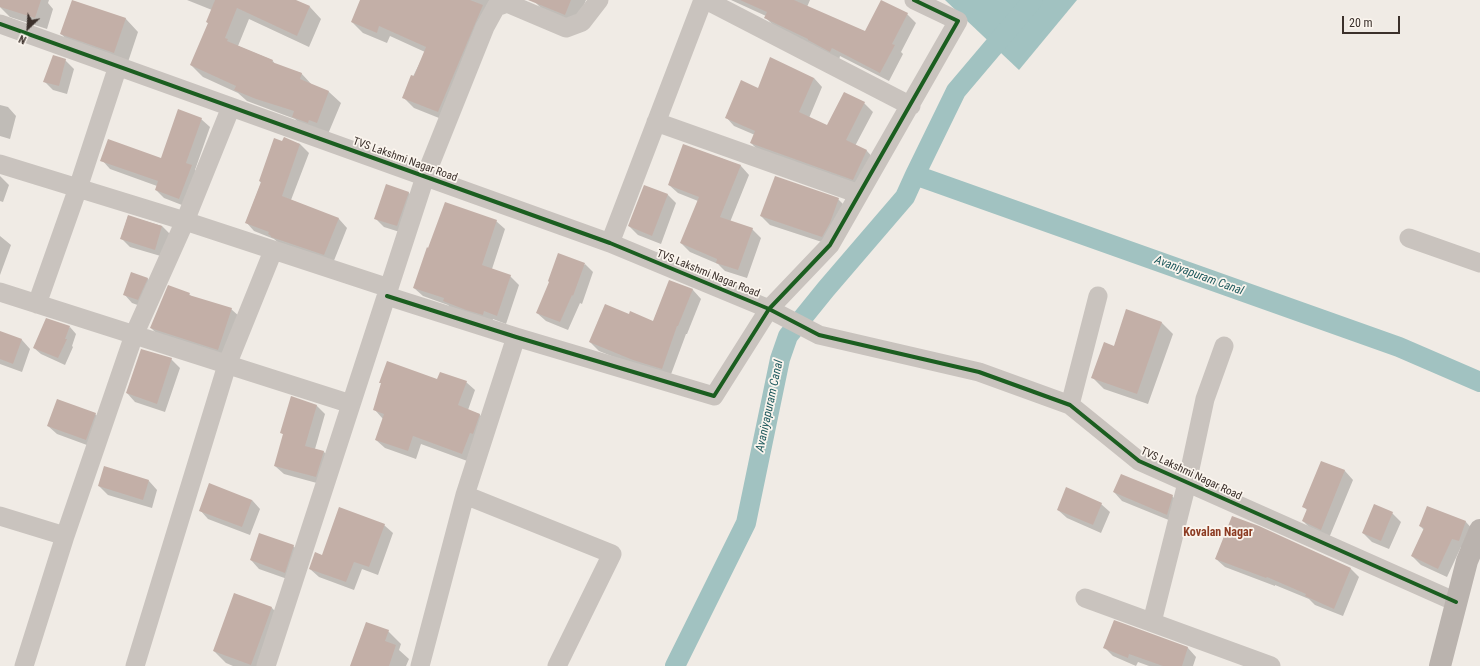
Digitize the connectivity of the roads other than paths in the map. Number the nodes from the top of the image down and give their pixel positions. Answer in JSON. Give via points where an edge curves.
{"nodes":[{"id":1,"x":599,"y":0,"type":"edge"},
{"id":2,"x":704,"y":0,"type":"edge"},
{"id":3,"x":914,"y":0,"type":"edge"},
{"id":4,"x":0,"y":24,"type":"edge"},
{"id":5,"x":118,"y":66,"type":"junction"},
{"id":6,"x":911,"y":106,"type":"junction"},
{"id":7,"x":230,"y":107,"type":"junction"},
{"id":8,"x":656,"y":122,"type":"junction"},
{"id":9,"x":0,"y":164,"type":"edge"},
{"id":10,"x":425,"y":177,"type":"junction"},
{"id":11,"x":78,"y":188,"type":"junction"},
{"id":12,"x":859,"y":194,"type":"junction"},
{"id":13,"x":185,"y":221,"type":"junction"},
{"id":14,"x":1409,"y":238,"type":"dead end"},
{"id":15,"x":610,"y":243,"type":"junction"},
{"id":16,"x":273,"y":251,"type":"junction"},
{"id":17,"x":1480,"y":263,"type":"edge"},
{"id":18,"x":0,"y":292,"type":"edge"},
{"id":19,"x":388,"y":292,"type":"junction"},
{"id":20,"x":1098,"y":296,"type":"dead end"},
{"id":21,"x":37,"y":304,"type":"junction"},
{"id":22,"x":769,"y":309,"type":"junction"},
{"id":23,"x":134,"y":335,"type":"junction"},
{"id":24,"x":516,"y":337,"type":"junction"},
{"id":25,"x":1224,"y":346,"type":"dead end"},
{"id":26,"x":227,"y":364,"type":"junction"},
{"id":27,"x":352,"y":404,"type":"junction"},
{"id":28,"x":1070,"y":405,"type":"junction"},
{"id":29,"x":1187,"y":483,"type":"junction"},
{"id":30,"x":465,"y":495,"type":"junction"},
{"id":31,"x":0,"y":516,"type":"edge"},
{"id":32,"x":1480,"y":530,"type":"edge"},
{"id":33,"x":65,"y":536,"type":"junction"},
{"id":34,"x":1085,"y":598,"type":"dead end"},
{"id":35,"x":1456,"y":602,"type":"junction"},
{"id":36,"x":1152,"y":622,"type":"junction"},
{"id":37,"x":24,"y":666,"type":"edge"},
{"id":38,"x":135,"y":666,"type":"edge"},
{"id":39,"x":266,"y":666,"type":"edge"},
{"id":40,"x":420,"y":666,"type":"edge"},
{"id":41,"x":557,"y":666,"type":"edge"},
{"id":42,"x":1271,"y":666,"type":"edge"},
{"id":43,"x":1440,"y":666,"type":"edge"}],
"edges":[{"from":1,"to":10,"type":"street","via":[[582,22],[566,28],[507,3],[496,7],[485,27]]},
{"from":2,"to":6,"type":"street"},
{"from":2,"to":8,"type":"street"},
{"from":3,"to":6,"type":"street","via":[[958,21]]},
{"from":4,"to":5,"type":"street","name":"TVS Lakshmi Nagar Road"},
{"from":5,"to":7,"type":"street","name":"TVS Lakshmi Nagar Road"},
{"from":5,"to":11,"type":"street"},
{"from":6,"to":12,"type":"street"},
{"from":7,"to":10,"type":"street","name":"TVS Lakshmi Nagar Road"},
{"from":7,"to":13,"type":"street"},
{"from":8,"to":12,"type":"street"},
{"from":8,"to":15,"type":"street"},
{"from":9,"to":11,"type":"street"},
{"from":10,"to":15,"type":"street","name":"TVS Lakshmi Nagar Road"},
{"from":10,"to":19,"type":"street"},
{"from":11,"to":13,"type":"street"},
{"from":11,"to":21,"type":"street"},
{"from":12,"to":22,"type":"street","via":[[830,245]]},
{"from":13,"to":16,"type":"street"},
{"from":13,"to":23,"type":"street"},
{"from":14,"to":17,"type":"street"},
{"from":15,"to":22,"type":"street","name":"TVS Lakshmi Nagar Road"},
{"from":16,"to":19,"type":"street"},
{"from":16,"to":26,"type":"street"},
{"from":18,"to":21,"type":"street"},
{"from":19,"to":24,"type":"street"},
{"from":19,"to":27,"type":"street"},
{"from":20,"to":28,"type":"street"},
{"from":21,"to":23,"type":"street"},
{"from":22,"to":24,"type":"street","via":[[714,396]]},
{"from":22,"to":28,"type":"street","name":"TVS Lakshmi Nagar Road","via":[[819,335],[979,372]]},
{"from":23,"to":26,"type":"street"},
{"from":23,"to":33,"type":"street"},
{"from":24,"to":30,"type":"street"},
{"from":25,"to":29,"type":"street","via":[[1205,399]]},
{"from":26,"to":27,"type":"street"},
{"from":26,"to":38,"type":"street"},
{"from":27,"to":39,"type":"street"},
{"from":28,"to":29,"type":"street","name":"TVS Lakshmi Nagar Road","via":[[1139,462]]},
{"from":29,"to":35,"type":"street","name":"TVS Lakshmi Nagar Road"},
{"from":29,"to":36,"type":"street"},
{"from":30,"to":40,"type":"street"},
{"from":30,"to":41,"type":"street","via":[[612,554]]},
{"from":31,"to":33,"type":"street"},
{"from":32,"to":35,"type":"street","via":[[1467,561]]},
{"from":33,"to":37,"type":"street"},
{"from":34,"to":36,"type":"street"},
{"from":35,"to":43,"type":"street"},
{"from":36,"to":42,"type":"street"}]}
